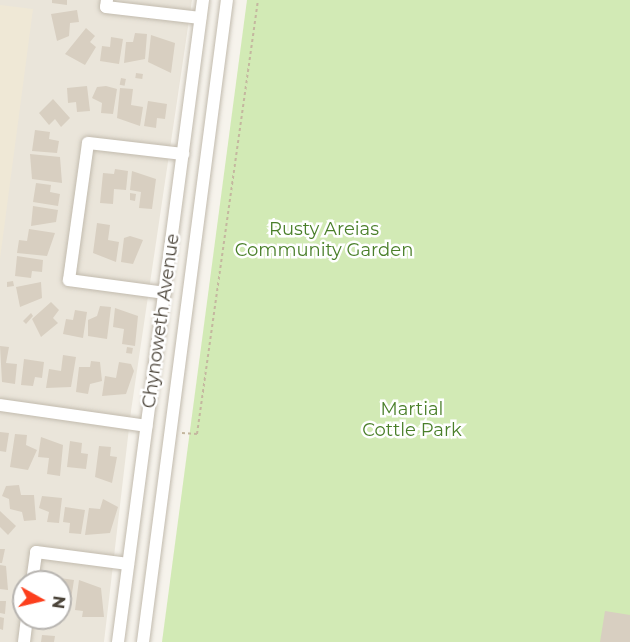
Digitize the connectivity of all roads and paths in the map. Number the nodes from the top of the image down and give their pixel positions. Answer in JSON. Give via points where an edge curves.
{"nodes":[{"id":1,"x":107,"y":0,"type":"edge"},
{"id":2,"x":203,"y":0,"type":"edge"},
{"id":3,"x":227,"y":0,"type":"edge"},
{"id":4,"x":258,"y":0,"type":"edge"},
{"id":5,"x":200,"y":18,"type":"junction"},
{"id":6,"x":183,"y":154,"type":"junction"},
{"id":7,"x":165,"y":293,"type":"junction"},
{"id":8,"x":0,"y":405,"type":"edge"},
{"id":9,"x":147,"y":426,"type":"junction"},
{"id":10,"x":170,"y":431,"type":"junction"},
{"id":11,"x":128,"y":564,"type":"junction"},
{"id":12,"x":34,"y":570,"type":"edge"},
{"id":13,"x":118,"y":642,"type":"edge"},
{"id":14,"x":143,"y":642,"type":"edge"}],
"edges":[{"from":1,"to":5,"type":"street","via":[[106,7]]},
{"from":2,"to":5,"type":"street","name":"Chynoweth Avenue"},
{"from":3,"to":10,"type":"street","name":"Chynoweth Avenue"},
{"from":4,"to":10,"type":"path","via":[[197,434]]},
{"from":5,"to":6,"type":"street","name":"Chynoweth Avenue"},
{"from":6,"to":7,"type":"street","name":"Chynoweth Avenue"},
{"from":6,"to":7,"type":"street","via":[[88,143],[69,280]]},
{"from":7,"to":9,"type":"street","name":"Chynoweth Avenue"},
{"from":8,"to":9,"type":"street"},
{"from":9,"to":11,"type":"street","name":"Chynoweth Avenue"},
{"from":10,"to":14,"type":"street","name":"Chynoweth Avenue"},
{"from":11,"to":12,"type":"street","via":[[36,552]]},
{"from":11,"to":13,"type":"street","name":"Chynoweth Avenue"}]}
